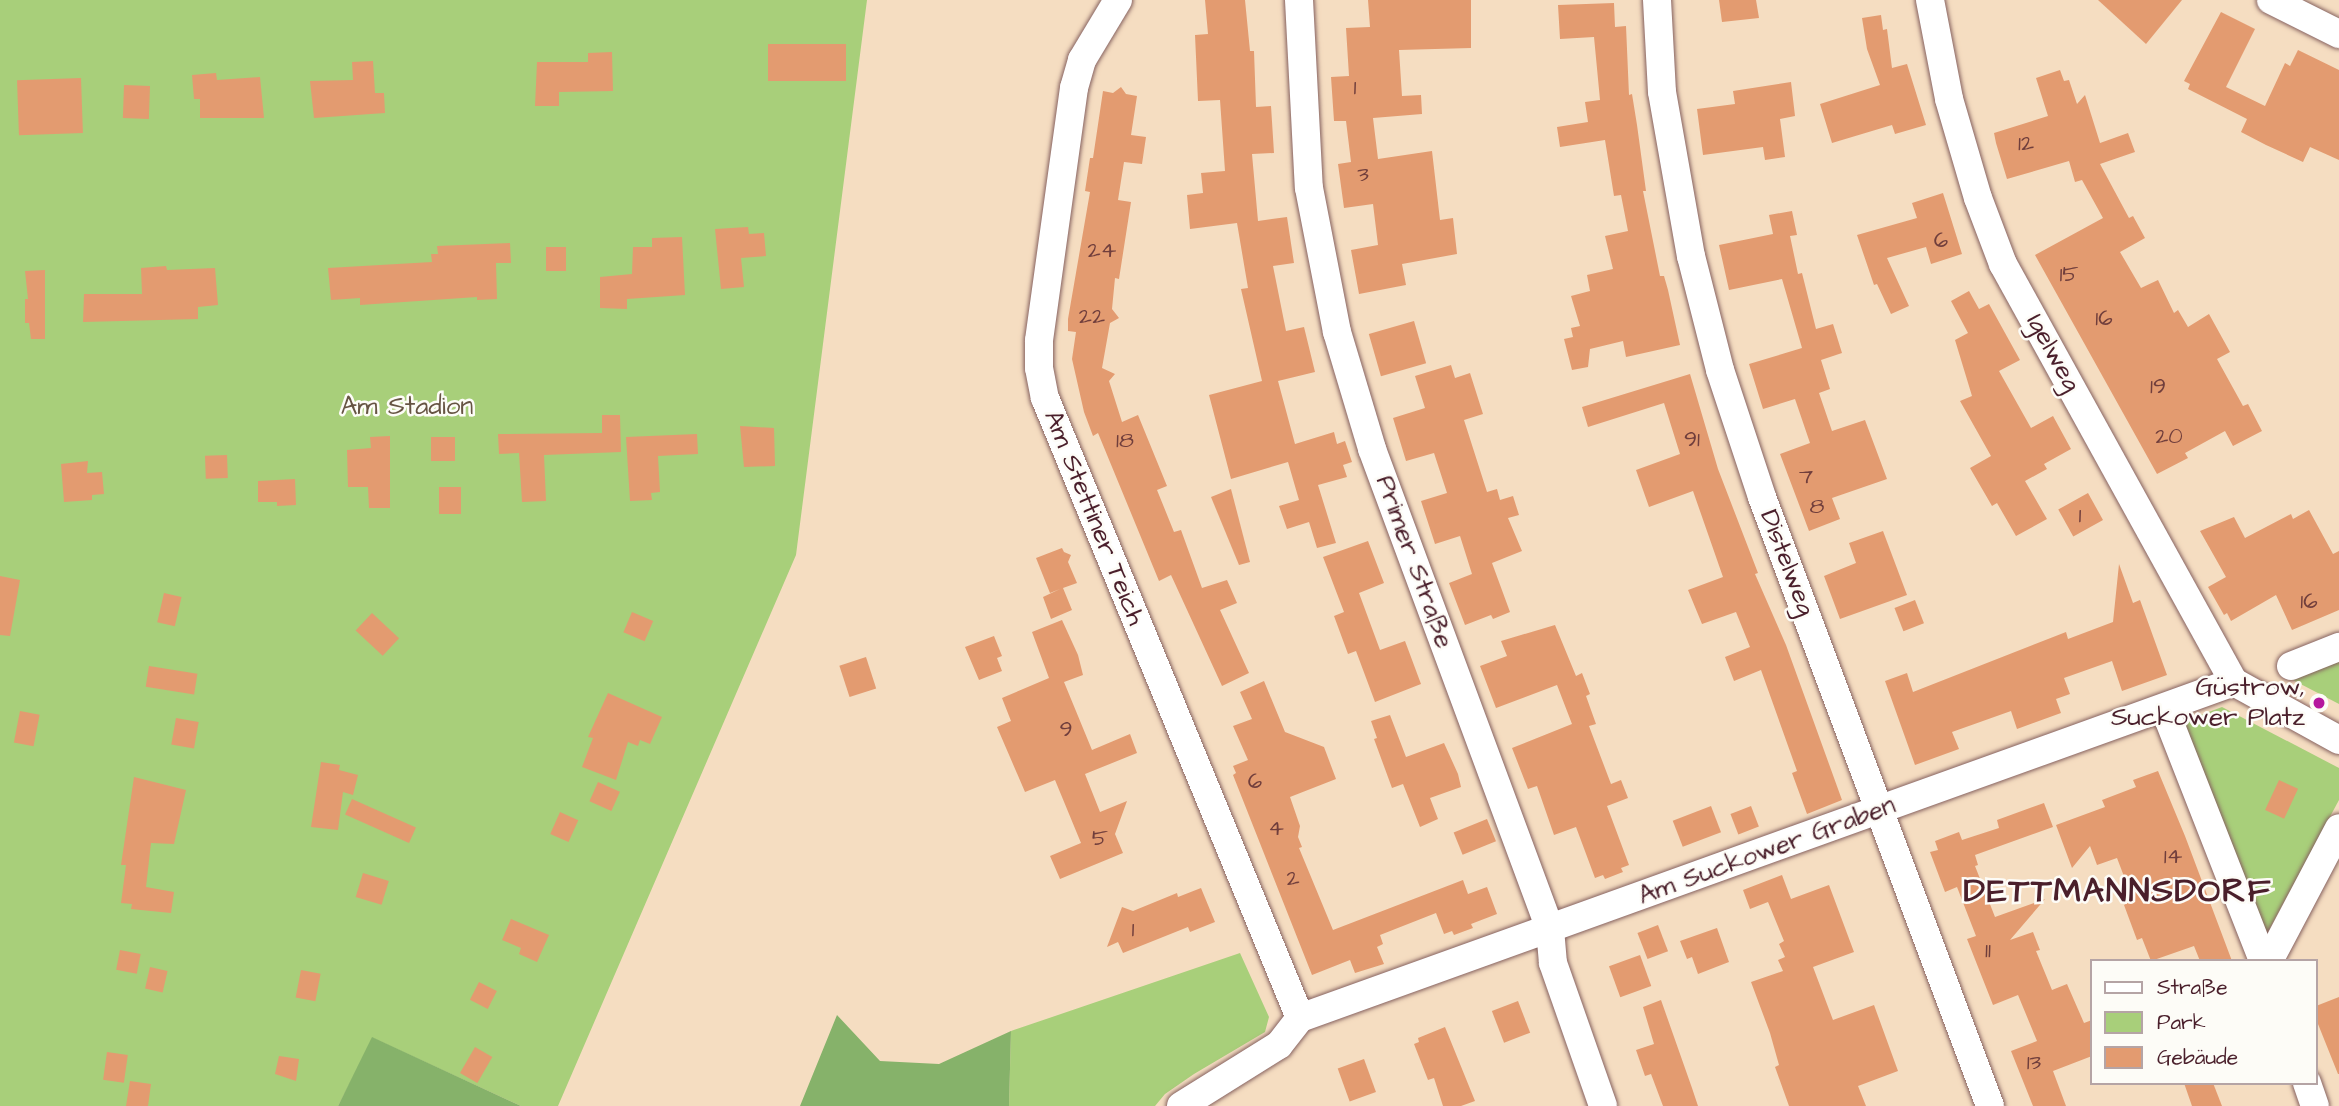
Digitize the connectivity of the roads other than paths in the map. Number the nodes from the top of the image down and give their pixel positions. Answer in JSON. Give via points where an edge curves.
{"nodes":[{"id":1,"x":1118,"y":0,"type":"edge"},
{"id":2,"x":1299,"y":0,"type":"edge"},
{"id":3,"x":1657,"y":0,"type":"edge"},
{"id":4,"x":1930,"y":0,"type":"edge"},
{"id":5,"x":2271,"y":0,"type":"edge"},
{"id":6,"x":2339,"y":34,"type":"edge"},
{"id":7,"x":2339,"y":647,"type":"edge"},
{"id":8,"x":2291,"y":666,"type":"dead end"},
{"id":9,"x":2234,"y":682,"type":"junction"},
{"id":10,"x":2164,"y":708,"type":"junction"},
{"id":11,"x":2339,"y":740,"type":"edge"},
{"id":12,"x":1880,"y":811,"type":"junction"},
{"id":13,"x":2339,"y":828,"type":"edge"},
{"id":14,"x":1550,"y":929,"type":"junction"},
{"id":15,"x":2262,"y":959,"type":"edge"},
{"id":16,"x":2270,"y":959,"type":"edge"},
{"id":17,"x":1300,"y":1018,"type":"junction"},
{"id":18,"x":2308,"y":1085,"type":"edge"},
{"id":19,"x":1181,"y":1106,"type":"edge"},
{"id":20,"x":1603,"y":1106,"type":"edge"},
{"id":21,"x":1990,"y":1106,"type":"edge"},
{"id":22,"x":2315,"y":1106,"type":"edge"}],
"edges":[{"from":1,"to":17,"type":"street","name":"Am Stettiner Teich","via":[[1082,61],[1074,88],[1039,368],[1045,398]]},
{"from":2,"to":14,"type":"street","name":"Primer Straße","via":[[1309,188],[1337,332],[1372,449]]},
{"from":3,"to":12,"type":"street","name":"Distelweg","via":[[1665,106],[1690,256],[1720,370],[1762,497]]},
{"from":4,"to":9,"type":"street","name":"Igelweg","via":[[1949,99],[2003,264]]},
{"from":5,"to":6,"type":"street"},
{"from":7,"to":8,"type":"street"},
{"from":9,"to":10,"type":"street","name":"Am Suckower Graben"},
{"from":9,"to":11,"type":"street"},
{"from":10,"to":12,"type":"street","name":"Am Suckower Graben"},
{"from":10,"to":15,"type":"street"},
{"from":12,"to":14,"type":"street","name":"Am Suckower Graben"},
{"from":12,"to":21,"type":"street","name":"Distelweg"},
{"from":13,"to":16,"type":"street"},
{"from":14,"to":17,"type":"street","name":"Am Suckower Graben"},
{"from":14,"to":20,"type":"street","name":"Primer Straße","via":[[1553,963]]},
{"from":17,"to":19,"type":"street","via":[[1279,1045]]},
{"from":18,"to":22,"type":"street"}]}
